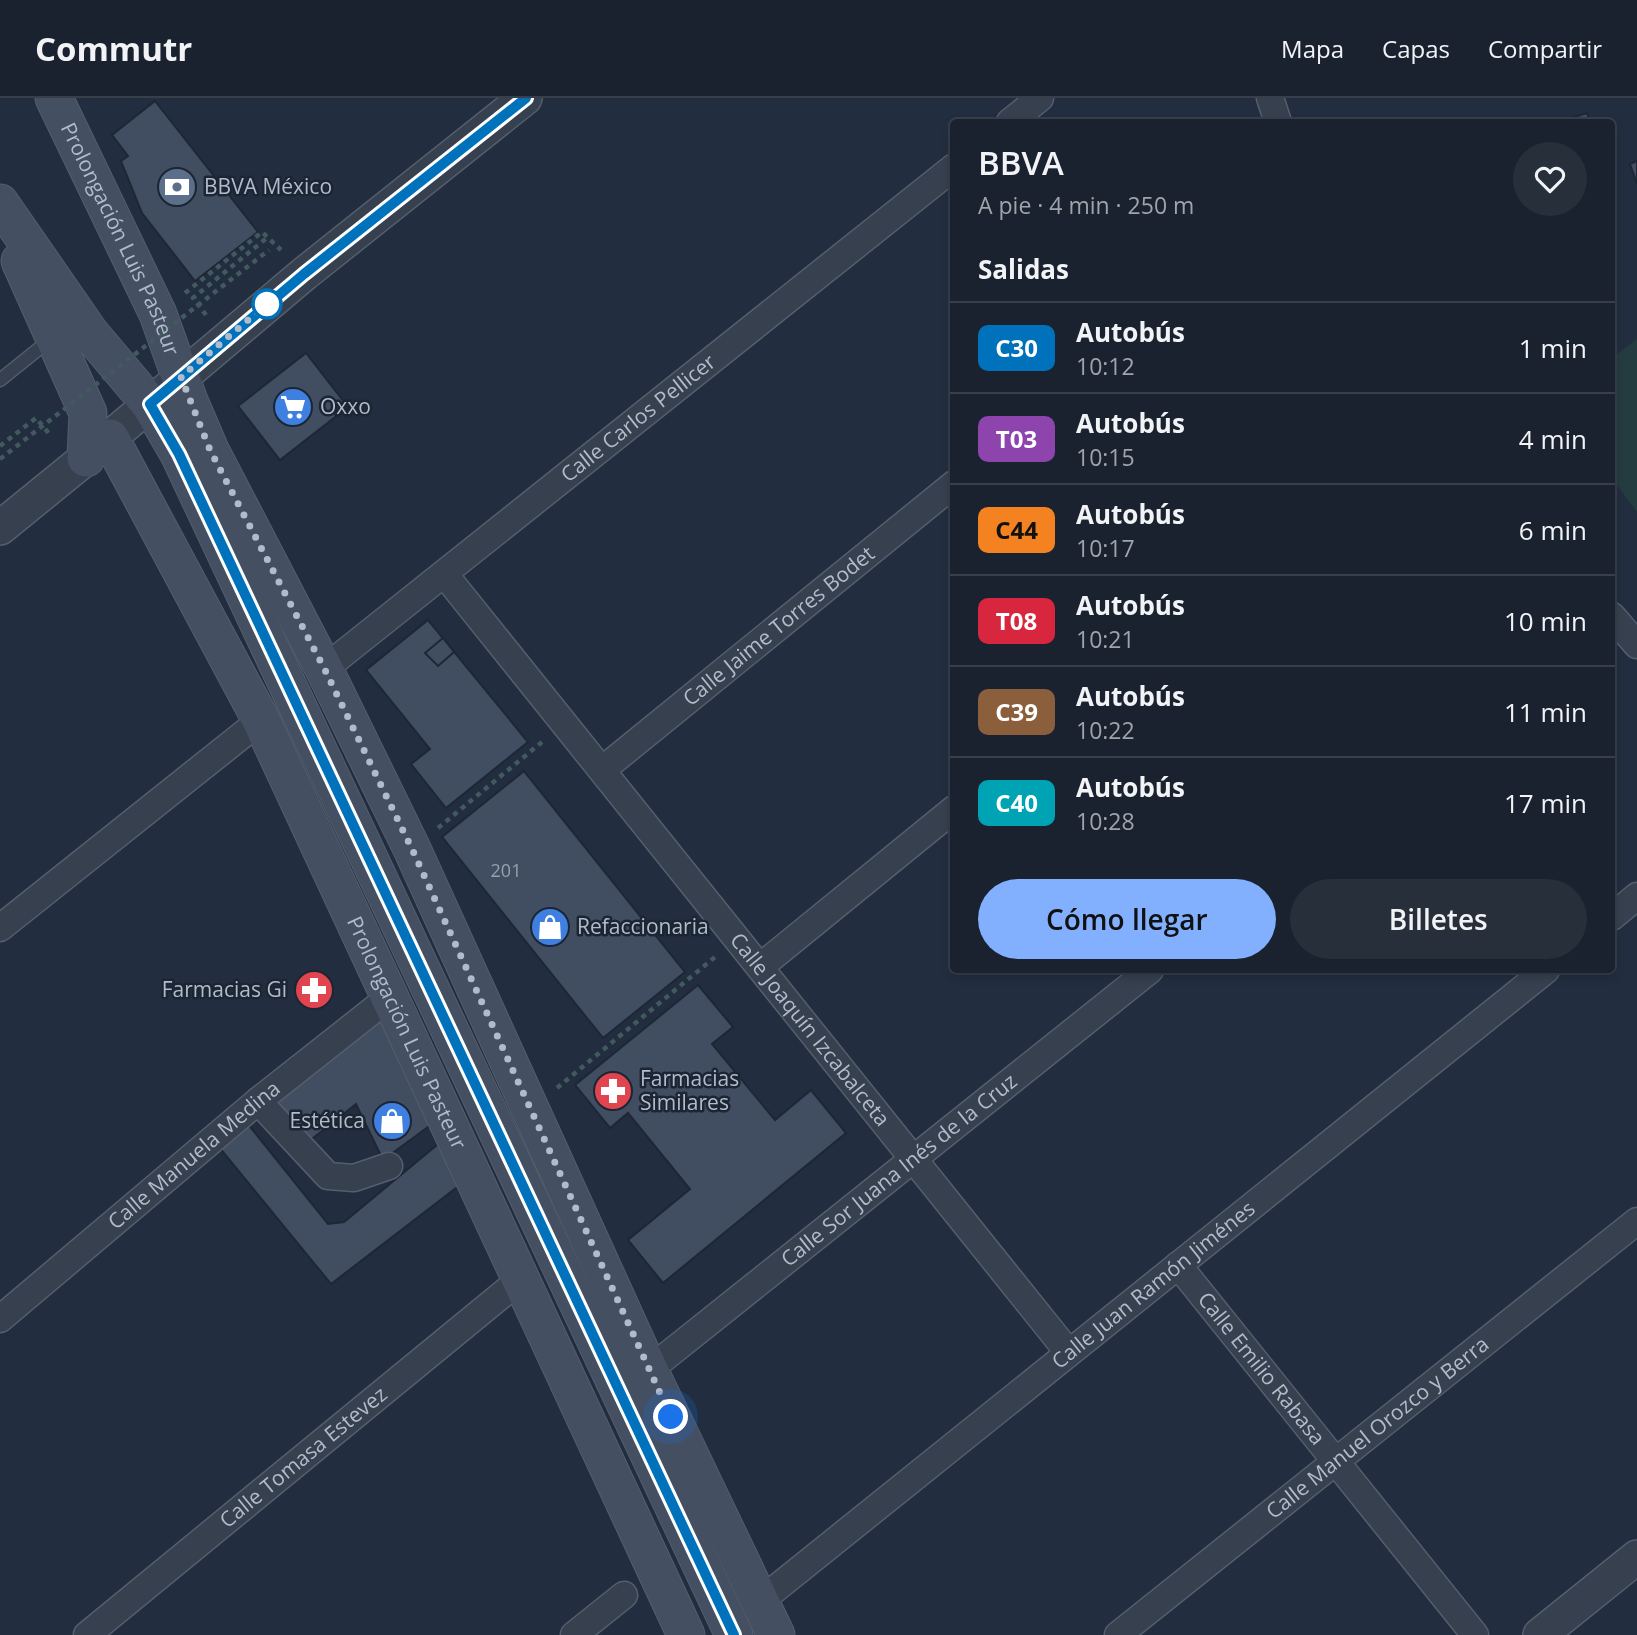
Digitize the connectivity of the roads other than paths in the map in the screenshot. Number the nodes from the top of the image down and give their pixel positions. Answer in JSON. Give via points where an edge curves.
{"nodes":[{"id":1,"x":54,"y":98,"type":"edge"},
{"id":2,"x":526,"y":98,"type":"edge"},
{"id":3,"x":1040,"y":98,"type":"edge"},
{"id":4,"x":1270,"y":98,"type":"edge"},
{"id":5,"x":1014,"y":119,"type":"edge"},
{"id":6,"x":1277,"y":119,"type":"edge"},
{"id":7,"x":950,"y":170,"type":"edge"},
{"id":8,"x":0,"y":203,"type":"edge"},
{"id":9,"x":0,"y":215,"type":"edge"},
{"id":10,"x":54,"y":337,"type":"junction"},
{"id":11,"x":181,"y":377,"type":"junction"},
{"id":12,"x":0,"y":380,"type":"edge"},
{"id":13,"x":150,"y":404,"type":"junction"},
{"id":14,"x":98,"y":448,"type":"junction"},
{"id":15,"x":950,"y":487,"type":"edge"},
{"id":16,"x":0,"y":528,"type":"edge"},
{"id":17,"x":445,"y":575,"type":"junction"},
{"id":18,"x":1615,"y":619,"type":"edge"},
{"id":19,"x":1637,"y":645,"type":"edge"},
{"id":20,"x":324,"y":668,"type":"junction"},
{"id":21,"x":261,"y":720,"type":"junction"},
{"id":22,"x":602,"y":770,"type":"junction"},
{"id":23,"x":950,"y":812,"type":"edge"},
{"id":24,"x":1637,"y":896,"type":"edge"},
{"id":25,"x":1615,"y":914,"type":"edge"},
{"id":26,"x":0,"y":928,"type":"edge"},
{"id":27,"x":760,"y":967,"type":"junction"},
{"id":28,"x":1146,"y":973,"type":"edge"},
{"id":29,"x":1542,"y":973,"type":"edge"},
{"id":30,"x":390,"y":996,"type":"junction"},
{"id":31,"x":258,"y":1101,"type":"junction"},
{"id":32,"x":913,"y":1159,"type":"junction"},
{"id":33,"x":389,"y":1166,"type":"dead end"},
{"id":34,"x":1637,"y":1221,"type":"edge"},
{"id":35,"x":1178,"y":1265,"type":"junction"},
{"id":36,"x":521,"y":1279,"type":"junction"},
{"id":37,"x":0,"y":1319,"type":"edge"},
{"id":38,"x":1069,"y":1353,"type":"junction"},
{"id":39,"x":649,"y":1370,"type":"junction"},
{"id":40,"x":1335,"y":1461,"type":"junction"},
{"id":41,"x":1637,"y":1558,"type":"edge"},
{"id":42,"x":624,"y":1595,"type":"dead end"},
{"id":43,"x":759,"y":1602,"type":"junction"},
{"id":44,"x":87,"y":1635,"type":"edge"},
{"id":45,"x":574,"y":1635,"type":"edge"},
{"id":46,"x":686,"y":1635,"type":"edge"},
{"id":47,"x":734,"y":1635,"type":"edge"},
{"id":48,"x":776,"y":1635,"type":"edge"},
{"id":49,"x":1118,"y":1635,"type":"edge"},
{"id":50,"x":1475,"y":1635,"type":"edge"},
{"id":51,"x":1540,"y":1635,"type":"edge"}],
"edges":[{"from":1,"to":11,"type":"main road","name":"Prolongación Luis Pasteur","via":[[158,314]]},
{"from":2,"to":11,"type":"street"},
{"from":3,"to":5,"type":"street"},
{"from":4,"to":6,"type":"street"},
{"from":7,"to":17,"type":"street","name":"Calle Carlos Pellicer"},
{"from":8,"to":13,"type":"main road","name":"Prolongación Luis Pasteur","via":[[90,333]]},
{"from":9,"to":10,"type":"main road"},
{"from":10,"to":12,"type":"lane"},
{"from":10,"to":14,"type":"main road","via":[[88,413]]},
{"from":11,"to":13,"type":"street"},
{"from":11,"to":20,"type":"main road","name":"Prolongación Luis Pasteur","via":[[210,450]]},
{"from":13,"to":14,"type":"street"},
{"from":13,"to":47,"type":"main road","name":"Prolongación Luis Pasteur","via":[[191,479]]},
{"from":14,"to":16,"type":"street"},
{"from":14,"to":21,"type":"main road","name":"Prolongación Luis Pasteur"},
{"from":15,"to":22,"type":"street","name":"Calle Jaime Torres Bodet"},
{"from":17,"to":20,"type":"street","name":"Calle Carlos Pellicer"},
{"from":17,"to":22,"type":"street","name":"Calle Joaquín Izcabalceta"},
{"from":18,"to":19,"type":"street"},
{"from":20,"to":39,"type":"main road","name":"Prolongación Luis Pasteur","via":[[412,849]]},
{"from":21,"to":26,"type":"street"},
{"from":21,"to":30,"type":"main road","name":"Prolongación Luis Pasteur"},
{"from":22,"to":27,"type":"street","name":"Calle Joaquín Izcabalceta"},
{"from":23,"to":27,"type":"street"},
{"from":24,"to":25,"type":"street"},
{"from":27,"to":32,"type":"street","name":"Calle Joaquín Izcabalceta"},
{"from":28,"to":32,"type":"street","name":"Calle Sor Juana Inés de la Cruz"},
{"from":29,"to":35,"type":"street","name":"Calle Juan Ramón Jiménes"},
{"from":30,"to":31,"type":"street","name":"Calle Manuela Medina"},
{"from":30,"to":36,"type":"main road","name":"Prolongación Luis Pasteur"},
{"from":31,"to":33,"type":"street","via":[[328,1176],[354,1178]]},
{"from":31,"to":37,"type":"street","name":"Calle Manuela Medina"},
{"from":32,"to":38,"type":"street","name":"Calle Joaquín Izcabalceta"},
{"from":32,"to":39,"type":"street","name":"Calle Sor Juana Inés de la Cruz"},
{"from":34,"to":40,"type":"street","name":"Calle Manuel Orozco y Berra"},
{"from":35,"to":38,"type":"street","name":"Calle Juan Ramón Jiménes"},
{"from":35,"to":40,"type":"street","name":"Calle Emilio Rabasa"},
{"from":36,"to":44,"type":"street","name":"Calle Tomasa Estevez"},
{"from":36,"to":46,"type":"main road","name":"Prolongación Luis Pasteur"},
{"from":38,"to":43,"type":"street","name":"Calle Juan Ramón Jiménes"},
{"from":39,"to":43,"type":"main road","name":"Prolongación Luis Pasteur"},
{"from":40,"to":49,"type":"street","name":"Calle Manuel Orozco y Berra"},
{"from":40,"to":50,"type":"street","name":"Calle Emilio Rabasa"},
{"from":41,"to":51,"type":"street"},
{"from":42,"to":45,"type":"street"},
{"from":43,"to":48,"type":"main road","name":"Prolongación Luis Pasteur"}]}
